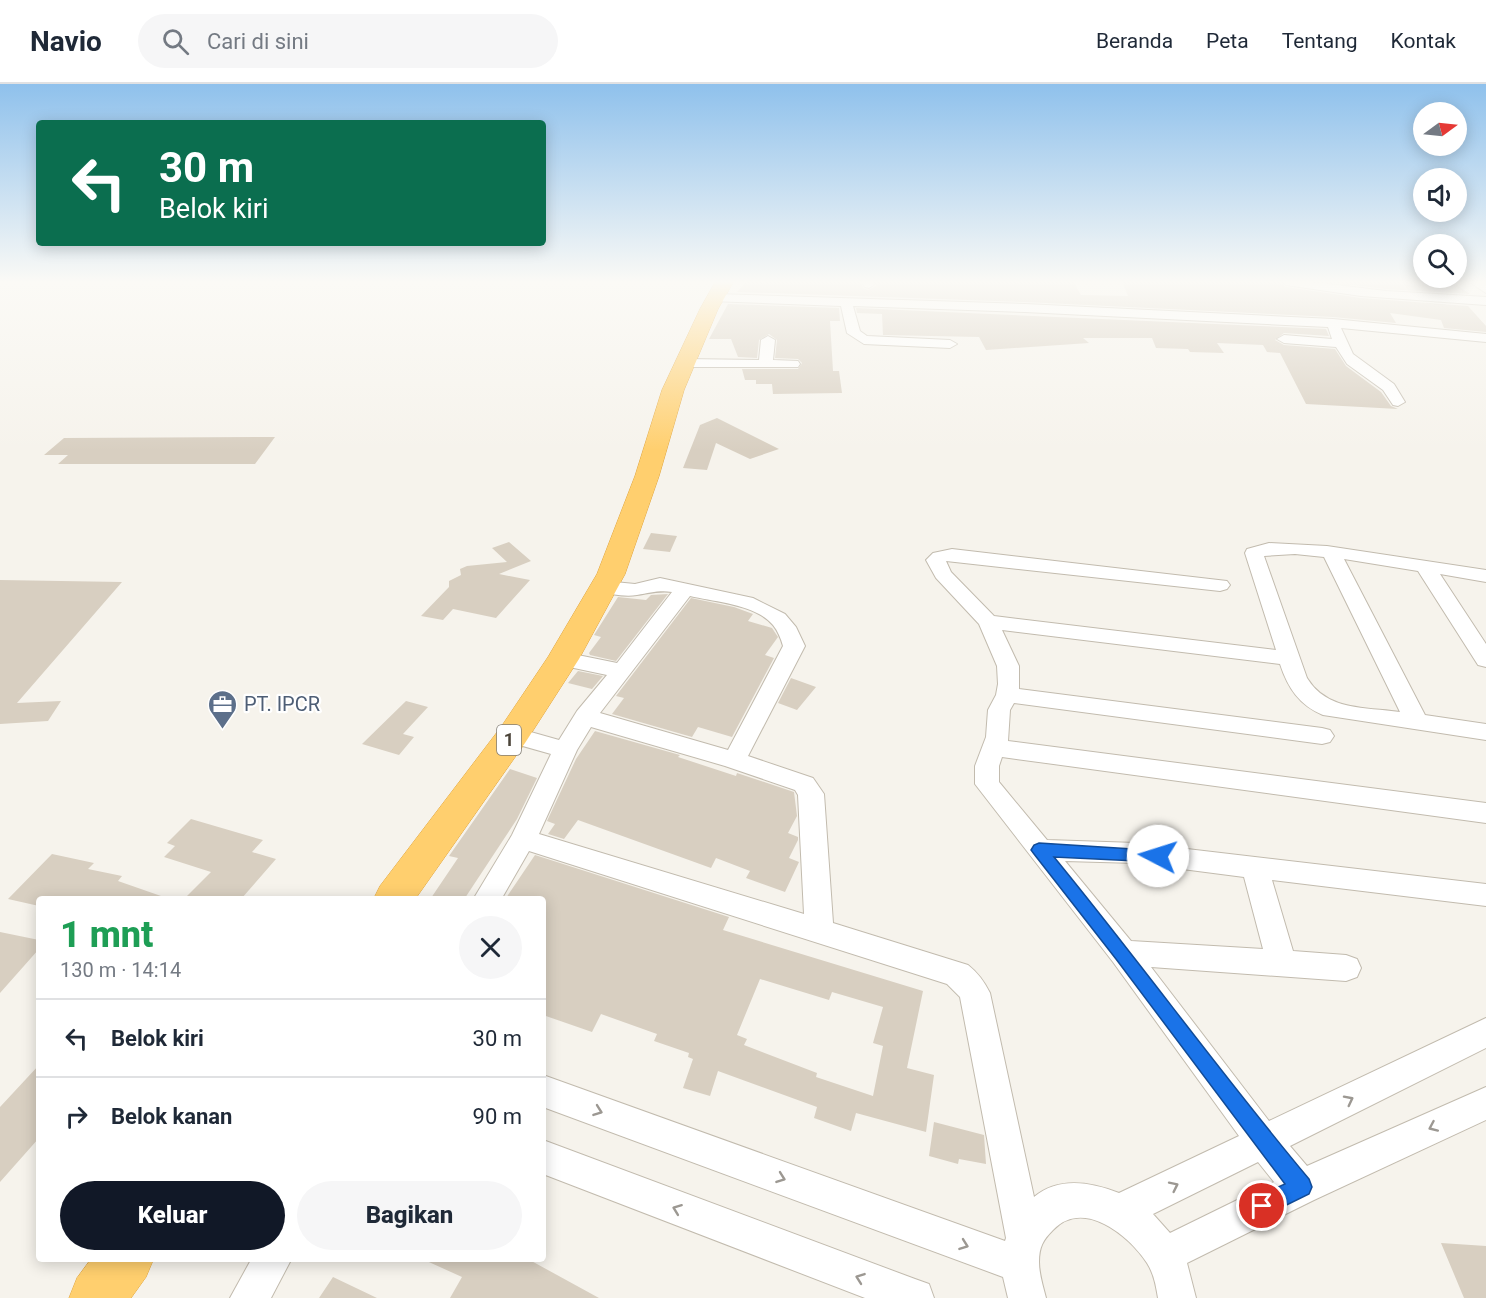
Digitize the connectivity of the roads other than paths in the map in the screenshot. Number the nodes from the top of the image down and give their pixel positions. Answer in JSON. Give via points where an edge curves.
{"nodes":[{"id":1,"x":696,"y":338,"type":"edge"},
{"id":2,"x":861,"y":338,"type":"edge"},
{"id":3,"x":1339,"y":338,"type":"edge"},
{"id":4,"x":1284,"y":339,"type":"dead end"},
{"id":5,"x":768,"y":340,"type":"dead end"},
{"id":6,"x":950,"y":344,"type":"dead end"},
{"id":7,"x":1342,"y":344,"type":"junction"},
{"id":8,"x":684,"y":363,"type":"junction"},
{"id":9,"x":766,"y":363,"type":"junction"},
{"id":10,"x":794,"y":364,"type":"dead end"},
{"id":11,"x":1398,"y":402,"type":"dead end"},
{"id":12,"x":1331,"y":552,"type":"junction"},
{"id":13,"x":1425,"y":566,"type":"junction"},
{"id":14,"x":611,"y":574,"type":"junction"},
{"id":15,"x":1486,"y":576,"type":"edge"},
{"id":16,"x":1220,"y":585,"type":"dead end"},
{"id":17,"x":685,"y":589,"type":"junction"},
{"id":18,"x":988,"y":622,"type":"junction"},
{"id":19,"x":1281,"y":657,"type":"dead end"},
{"id":20,"x":563,"y":659,"type":"junction"},
{"id":21,"x":1486,"y":660,"type":"edge"},
{"id":22,"x":622,"y":671,"type":"junction"},
{"id":23,"x":1006,"y":695,"type":"junction"},
{"id":24,"x":585,"y":717,"type":"junction"},
{"id":25,"x":1417,"y":722,"type":"junction"},
{"id":26,"x":1486,"y":732,"type":"edge"},
{"id":27,"x":513,"y":735,"type":"junction"},
{"id":28,"x":1322,"y":736,"type":"dead end"},
{"id":29,"x":994,"y":748,"type":"junction"},
{"id":30,"x":565,"y":750,"type":"junction"},
{"id":31,"x":734,"y":760,"type":"junction"},
{"id":32,"x":1486,"y":813,"type":"edge"},
{"id":33,"x":523,"y":839,"type":"junction"},
{"id":34,"x":1039,"y":850,"type":"junction"},
{"id":35,"x":1255,"y":867,"type":"junction"},
{"id":36,"x":1486,"y":895,"type":"edge"},
{"id":37,"x":395,"y":896,"type":"edge"},
{"id":38,"x":489,"y":896,"type":"edge"},
{"id":39,"x":819,"y":931,"type":"junction"},
{"id":40,"x":1123,"y":953,"type":"junction"},
{"id":41,"x":1282,"y":963,"type":"junction"},
{"id":42,"x":1346,"y":968,"type":"dead end"},
{"id":43,"x":1486,"y":1032,"type":"edge"},
{"id":44,"x":546,"y":1092,"type":"edge"},
{"id":45,"x":1486,"y":1103,"type":"edge"},
{"id":46,"x":1265,"y":1143,"type":"junction"},
{"id":47,"x":546,"y":1158,"type":"edge"},
{"id":48,"x":1301,"y":1187,"type":"junction"},
{"id":49,"x":1121,"y":1211,"type":"junction"},
{"id":50,"x":125,"y":1262,"type":"edge"},
{"id":51,"x":272,"y":1262,"type":"edge"},
{"id":52,"x":1023,"y":1267,"type":"edge"},
{"id":53,"x":1175,"y":1284,"type":"edge"},
{"id":54,"x":97,"y":1298,"type":"edge"},
{"id":55,"x":249,"y":1298,"type":"edge"},
{"id":56,"x":915,"y":1298,"type":"edge"}],
"edges":[{"from":1,"to":8,"type":"highway","number":"1"},
{"from":2,"to":6,"type":"street"},
{"from":3,"to":7,"type":"street"},
{"from":4,"to":7,"type":"street"},
{"from":5,"to":9,"type":"street"},
{"from":7,"to":11,"type":"street","via":[[1352,361],[1392,388]]},
{"from":8,"to":9,"type":"street"},
{"from":8,"to":14,"type":"highway","number":"1"},
{"from":9,"to":10,"type":"street"},
{"from":12,"to":13,"type":"street"},
{"from":12,"to":25,"type":"street"},
{"from":12,"to":25,"type":"street","via":[[1270,548],[1254,553],[1296,678],[1315,703],[1331,710]]},
{"from":13,"to":15,"type":"street"},
{"from":13,"to":21,"type":"street"},
{"from":14,"to":17,"type":"street","via":[[635,590],[660,584]]},
{"from":14,"to":20,"type":"highway","number":"1"},
{"from":16,"to":18,"type":"street","via":[[972,557],[939,557],[936,560],[943,574]]},
{"from":17,"to":22,"type":"street"},
{"from":17,"to":31,"type":"street","via":[[768,612],[786,628],[794,646]]},
{"from":18,"to":19,"type":"street"},
{"from":18,"to":23,"type":"street","via":[[1008,666]]},
{"from":20,"to":22,"type":"street"},
{"from":20,"to":27,"type":"highway","number":"1"},
{"from":22,"to":24,"type":"street"},
{"from":23,"to":28,"type":"street"},
{"from":23,"to":29,"type":"street","via":[[999,710]]},
{"from":24,"to":30,"type":"street"},
{"from":24,"to":31,"type":"street"},
{"from":25,"to":26,"type":"street"},
{"from":27,"to":30,"type":"street"},
{"from":27,"to":37,"type":"highway","number":"1"},
{"from":29,"to":32,"type":"street"},
{"from":29,"to":34,"type":"street","via":[[987,766],[987,784]]},
{"from":30,"to":33,"type":"street"},
{"from":31,"to":39,"type":"street","via":[[796,779],[811,794]]},
{"from":33,"to":38,"type":"street"},
{"from":33,"to":39,"type":"street"},
{"from":34,"to":35,"type":"street","via":[[1136,853]]},
{"from":34,"to":40,"type":"street"},
{"from":35,"to":36,"type":"street"},
{"from":35,"to":41,"type":"street"},
{"from":39,"to":52,"type":"street","via":[[957,974],[975,993]]},
{"from":40,"to":41,"type":"street"},
{"from":40,"to":46,"type":"street"},
{"from":41,"to":42,"type":"street"},
{"from":46,"to":43,"type":"street","one_way":true},
{"from":44,"to":52,"type":"street","one_way":true},
{"from":45,"to":48,"type":"street","one_way":true},
{"from":46,"to":48,"type":"street"},
{"from":49,"to":46,"type":"street","one_way":true},
{"from":56,"to":47,"type":"street","one_way":true},
{"from":48,"to":53,"type":"street"},
{"from":49,"to":52,"type":"street","via":[[1091,1200],[1062,1201],[1039,1214]]},
{"from":49,"to":53,"type":"street","via":[[1145,1230]]},
{"from":50,"to":54,"type":"highway"},
{"from":51,"to":55,"type":"street"}]}
